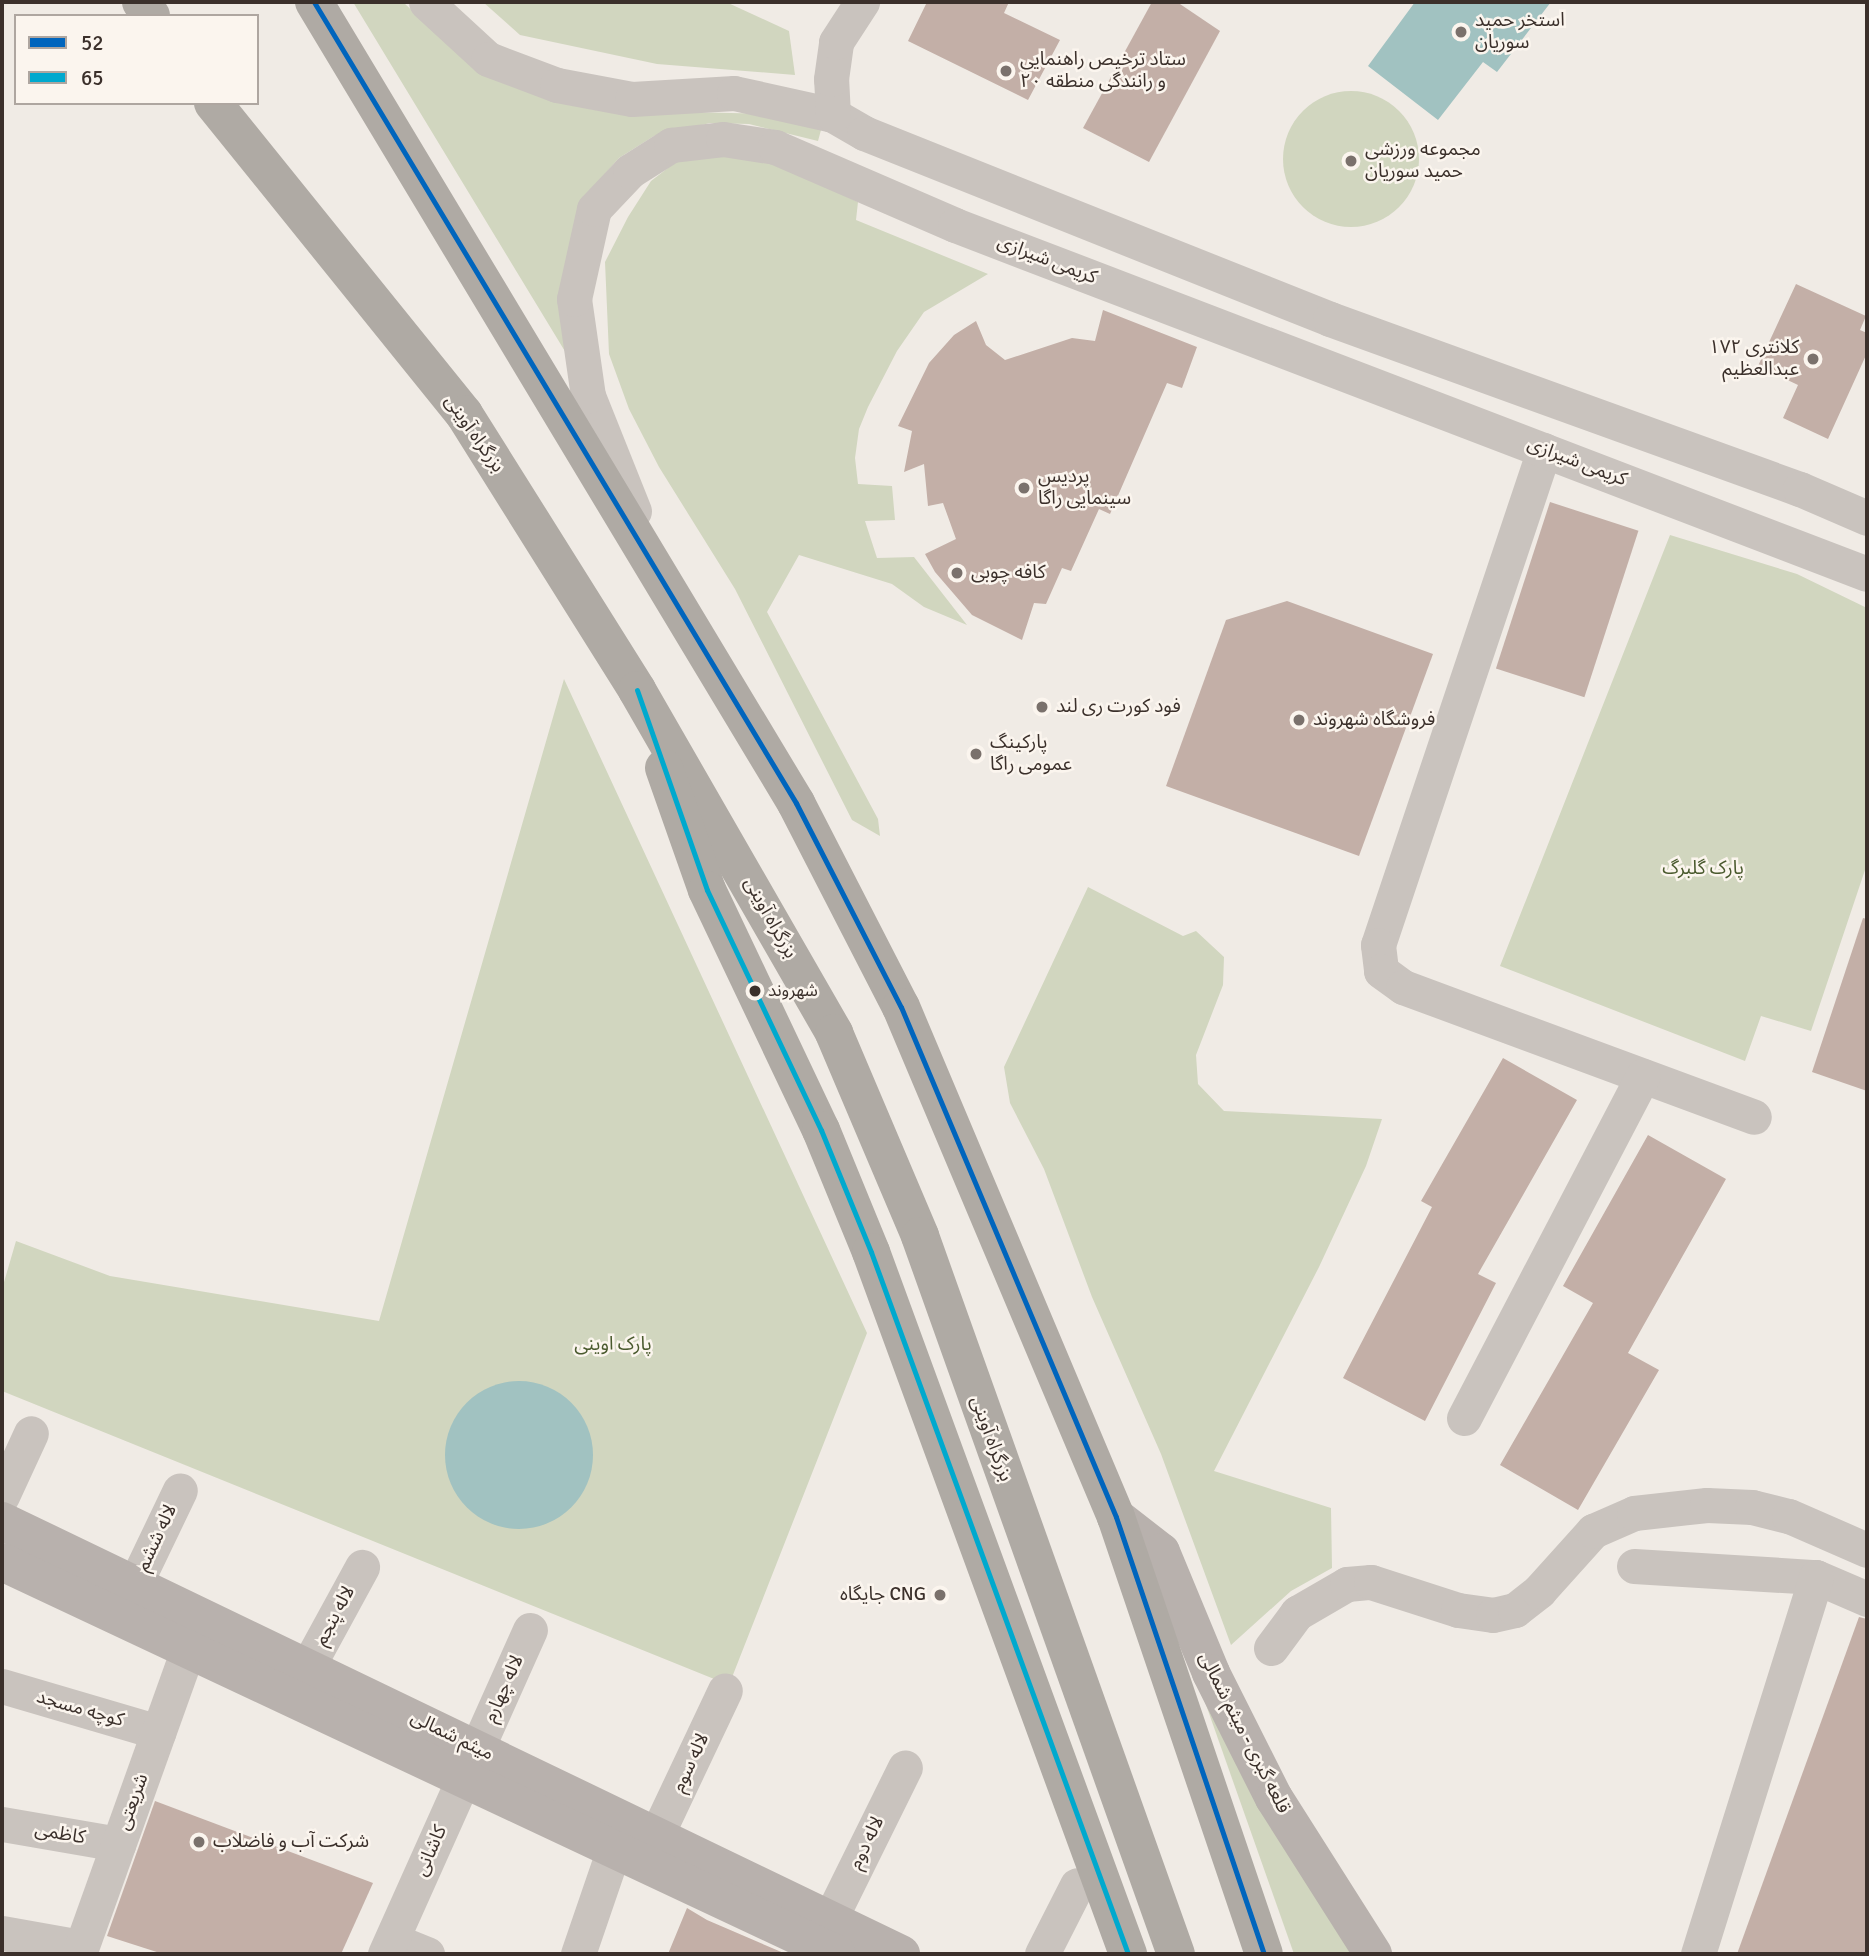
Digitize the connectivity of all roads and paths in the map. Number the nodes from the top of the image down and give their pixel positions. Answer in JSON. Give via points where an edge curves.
{"nodes":[{"id":1,"x":314,"y":2,"type":"edge"},
{"id":2,"x":426,"y":2,"type":"edge"},
{"id":3,"x":862,"y":2,"type":"edge"},
{"id":4,"x":215,"y":105,"type":"edge"},
{"id":5,"x":833,"y":115,"type":"junction"},
{"id":6,"x":864,"y":133,"type":"junction"},
{"id":7,"x":843,"y":176,"type":"junction"},
{"id":8,"x":1544,"y":450,"type":"junction"},
{"id":9,"x":1727,"y":462,"type":"junction"},
{"id":10,"x":1709,"y":512,"type":"junction"},
{"id":11,"x":1867,"y":518,"type":"edge"},
{"id":12,"x":657,"y":570,"type":"junction"},
{"id":13,"x":1867,"y":574,"type":"edge"},
{"id":14,"x":637,"y":690,"type":"junction"},
{"id":15,"x":1643,"y":1076,"type":"junction"},
{"id":16,"x":1754,"y":1117,"type":"dead end"},
{"id":17,"x":1464,"y":1418,"type":"dead end"},
{"id":18,"x":31,"y":1433,"type":"dead end"},
{"id":19,"x":180,"y":1490,"type":"dead end"},
{"id":20,"x":2,"y":1496,"type":"edge"},
{"id":21,"x":1116,"y":1517,"type":"junction"},
{"id":22,"x":2,"y":1521,"type":"edge"},
{"id":23,"x":1867,"y":1550,"type":"edge"},
{"id":24,"x":2,"y":1562,"type":"edge"},
{"id":25,"x":1634,"y":1566,"type":"dead end"},
{"id":26,"x":362,"y":1567,"type":"dead end"},
{"id":27,"x":1816,"y":1577,"type":"junction"},
{"id":28,"x":134,"y":1586,"type":"junction"},
{"id":29,"x":1867,"y":1599,"type":"edge"},
{"id":30,"x":530,"y":1630,"type":"dead end"},
{"id":31,"x":1271,"y":1648,"type":"dead end"},
{"id":32,"x":188,"y":1650,"type":"junction"},
{"id":33,"x":308,"y":1666,"type":"junction"},
{"id":34,"x":2,"y":1686,"type":"edge"},
{"id":35,"x":725,"y":1690,"type":"dead end"},
{"id":36,"x":158,"y":1732,"type":"junction"},
{"id":37,"x":470,"y":1765,"type":"junction"},
{"id":38,"x":905,"y":1767,"type":"dead end"},
{"id":39,"x":2,"y":1824,"type":"edge"},
{"id":40,"x":656,"y":1836,"type":"junction"},
{"id":41,"x":118,"y":1844,"type":"junction"},
{"id":42,"x":613,"y":1852,"type":"junction"},
{"id":43,"x":1077,"y":1885,"type":"dead end"},
{"id":44,"x":2,"y":1933,"type":"edge"},
{"id":45,"x":833,"y":1937,"type":"edge"},
{"id":46,"x":389,"y":1947,"type":"edge"},
{"id":47,"x":80,"y":1951,"type":"edge"},
{"id":48,"x":1126,"y":1953,"type":"edge"},
{"id":49,"x":427,"y":1954,"type":"edge"},
{"id":50,"x":578,"y":1954,"type":"edge"},
{"id":51,"x":901,"y":1954,"type":"edge"},
{"id":52,"x":1042,"y":1954,"type":"edge"},
{"id":53,"x":1176,"y":1954,"type":"edge"},
{"id":54,"x":1264,"y":1954,"type":"edge"},
{"id":55,"x":1373,"y":1954,"type":"edge"},
{"id":56,"x":1698,"y":1954,"type":"edge"}],
"edges":[{"from":1,"to":12,"type":"highway"},
{"from":2,"to":5,"type":"street","via":[[488,59],[557,85],[632,99],[734,93]]},
{"from":3,"to":5,"type":"street","via":[[836,42]]},
{"from":4,"to":14,"type":"highway","name":"بزرگراه آوینی","via":[[464,415]]},
{"from":5,"to":6,"type":"street"},
{"from":6,"to":7,"type":"street"},
{"from":6,"to":9,"type":"street","via":[[1330,319]]},
{"from":7,"to":8,"type":"street","name":"کریمی شیرازی","via":[[955,225]]},
{"from":7,"to":12,"type":"street","name":"کریمی شیرازی","via":[[775,147],[723,139],[671,145],[630,171],[594,209],[574,299],[588,396]]},
{"from":8,"to":10,"type":"street","name":"کریمی شیرازی"},
{"from":8,"to":15,"type":"street","via":[[1378,944],[1381,971],[1404,987]]},
{"from":9,"to":10,"type":"street"},
{"from":9,"to":11,"type":"street"},
{"from":10,"to":13,"type":"street","name":"کریمی شیرازی"},
{"from":12,"to":21,"type":"highway","via":[[796,803],[901,1007]]},
{"from":14,"to":48,"type":"highway","via":[[707,890],[821,1130],[871,1252]]},
{"from":14,"to":53,"type":"highway","name":"بزرگراه آوینی","via":[[839,1046],[920,1236]]},
{"from":15,"to":16,"type":"street"},
{"from":15,"to":17,"type":"street"},
{"from":18,"to":20,"type":"street"},
{"from":19,"to":28,"type":"street","name":"لاله ششم"},
{"from":21,"to":54,"type":"highway"},
{"from":21,"to":55,"type":"main road","name":"قلعه گبری - میثم شمالی","via":[[1161,1552],[1211,1673],[1274,1798]]},
{"from":22,"to":28,"type":"main road","name":"میثم شمالی"},
{"from":23,"to":31,"type":"street","via":[[1789,1516],[1752,1507],[1634,1513],[1593,1531],[1539,1591],[1515,1610],[1493,1615],[1458,1610],[1371,1581],[1347,1584],[1297,1613]]},
{"from":24,"to":32,"type":"main road","name":"میثم شمالی"},
{"from":25,"to":27,"type":"street"},
{"from":26,"to":33,"type":"street","name":"لاله پنجم"},
{"from":27,"to":29,"type":"street"},
{"from":27,"to":56,"type":"street"},
{"from":28,"to":33,"type":"main road","name":"میثم شمالی"},
{"from":30,"to":37,"type":"street","name":"لاله چهارم"},
{"from":32,"to":36,"type":"street","name":"شریعتی"},
{"from":32,"to":37,"type":"main road","name":"میثم شمالی"},
{"from":33,"to":37,"type":"main road","name":"میثم شمالی"},
{"from":34,"to":36,"type":"street","name":"کوچه مسجد"},
{"from":35,"to":40,"type":"street","name":"لاله سوم"},
{"from":36,"to":41,"type":"street","name":"شریعتی"},
{"from":37,"to":40,"type":"main road","name":"میثم شمالی"},
{"from":37,"to":42,"type":"main road","name":"میثم شمالی"},
{"from":37,"to":46,"type":"street","name":"کاشانی"},
{"from":38,"to":45,"type":"street","name":"لاله دوم"},
{"from":39,"to":41,"type":"street","name":"کاظمی"},
{"from":40,"to":45,"type":"main road","name":"میثم شمالی"},
{"from":41,"to":47,"type":"street","name":"شریعتی"},
{"from":42,"to":45,"type":"main road","name":"میثم شمالی"},
{"from":42,"to":50,"type":"street"},
{"from":43,"to":52,"type":"street"},
{"from":44,"to":47,"type":"street"},
{"from":45,"to":51,"type":"main road","name":"میثم شمالی"},
{"from":46,"to":49,"type":"street"}]}
